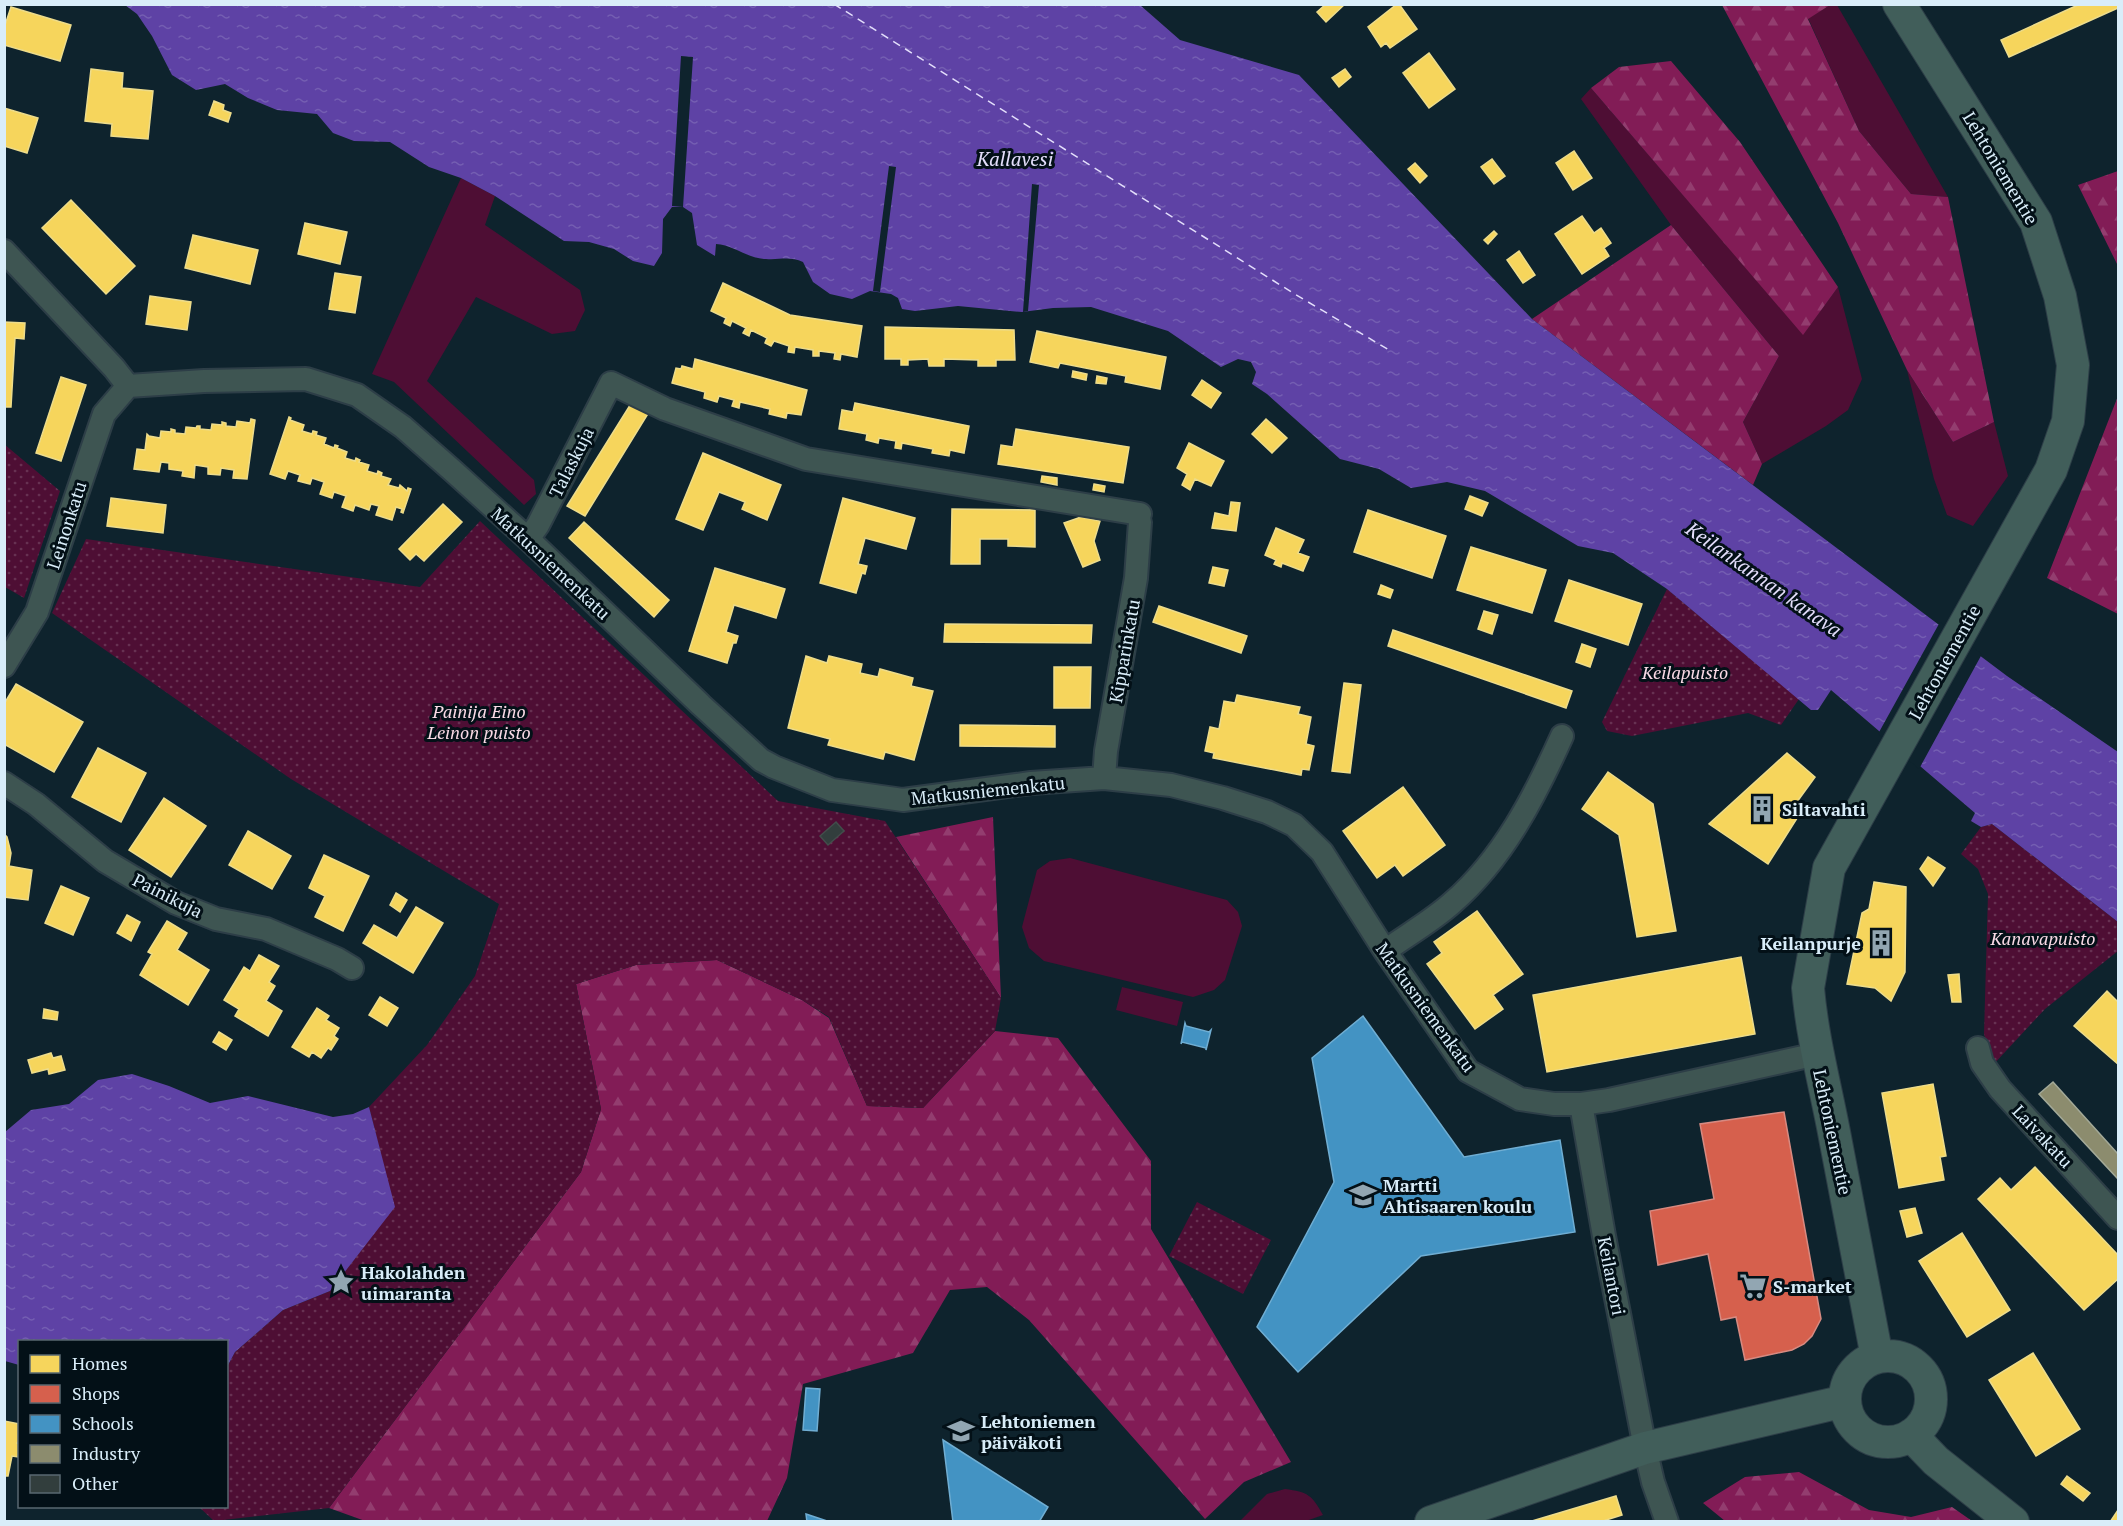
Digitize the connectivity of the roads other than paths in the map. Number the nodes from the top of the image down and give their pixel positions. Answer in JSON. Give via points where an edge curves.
{"nodes":[{"id":1,"x":1899,"y":4,"type":"edge"},
{"id":2,"x":4,"y":251,"type":"edge"},
{"id":3,"x":611,"y":383,"type":"joint"},
{"id":4,"x":128,"y":386,"type":"junction"},
{"id":5,"x":528,"y":539,"type":"junction"},
{"id":6,"x":4,"y":666,"type":"edge"},
{"id":7,"x":1562,"y":736,"type":"dead end"},
{"id":8,"x":1104,"y":778,"type":"junction"},
{"id":9,"x":4,"y":783,"type":"edge"},
{"id":10,"x":1385,"y":951,"type":"junction"},
{"id":11,"x":351,"y":968,"type":"dead end"},
{"id":12,"x":1978,"y":1048,"type":"dead end"},
{"id":13,"x":1817,"y":1054,"type":"junction"},
{"id":14,"x":1581,"y":1104,"type":"junction"},
{"id":15,"x":2118,"y":1218,"type":"edge"},
{"id":16,"x":1877,"y":1357,"type":"junction"},
{"id":17,"x":1845,"y":1401,"type":"junction"},
{"id":18,"x":1911,"y":1435,"type":"junction"},
{"id":19,"x":1645,"y":1448,"type":"junction"},
{"id":20,"x":1431,"y":1521,"type":"edge"},
{"id":21,"x":1667,"y":1521,"type":"edge"},
{"id":22,"x":2013,"y":1521,"type":"edge"}],
"edges":[{"from":1,"to":13,"type":"main road","name":"Lehtoniementie","via":[[2036,222],[2057,285],[2073,365],[2068,422],[2051,470],[1829,868],[1808,988]]},
{"from":2,"to":4,"type":"street"},
{"from":3,"to":5,"type":"street","name":"Talaskuja"},
{"from":3,"to":8,"type":"street","name":"Kipparinkatu","via":[[665,408],[806,459],[1045,497],[1140,518],[1136,578]]},
{"from":4,"to":5,"type":"street","name":"Matkusniemenkatu","via":[[306,379],[357,395],[403,427]]},
{"from":4,"to":6,"type":"street","name":"Leinonkatu","via":[[104,414],[37,612]]},
{"from":5,"to":8,"type":"street","name":"Matkusniemenkatu","via":[[701,705],[761,760],[774,767],[832,790],[903,800]]},
{"from":7,"to":10,"type":"street","via":[[1539,789],[1487,869],[1452,904]]},
{"from":8,"to":10,"type":"street","name":"Matkusniemenkatu","via":[[1171,786],[1223,798],[1294,825],[1322,852]]},
{"from":9,"to":11,"type":"street","name":"Painikuja","via":[[105,861],[176,903],[216,919],[266,929]]},
{"from":10,"to":14,"type":"street","name":"Matkusniemenkatu","via":[[1468,1071],[1520,1099]]},
{"from":12,"to":15,"type":"street","name":"Laivakatu","via":[[1982,1063],[2000,1089]]},
{"from":13,"to":14,"type":"street","name":"Matkusniemenkatu"},
{"from":13,"to":16,"type":"main road","name":"Lehtoniementie"},
{"from":14,"to":19,"type":"street","name":"Keilantori"},
{"from":16,"to":17,"type":"main road","via":[[1857,1369]]},
{"from":16,"to":18,"type":"main road","via":[[1901,1358],[1912,1363],[1928,1382],[1929,1412]]},
{"from":17,"to":18,"type":"main road","via":[[1853,1425],[1874,1440],[1887,1442]]},
{"from":17,"to":19,"type":"main road"},
{"from":18,"to":22,"type":"main road","via":[[1936,1461]]},
{"from":19,"to":20,"type":"main road"},
{"from":19,"to":21,"type":"street","name":"Keilantori"}]}
